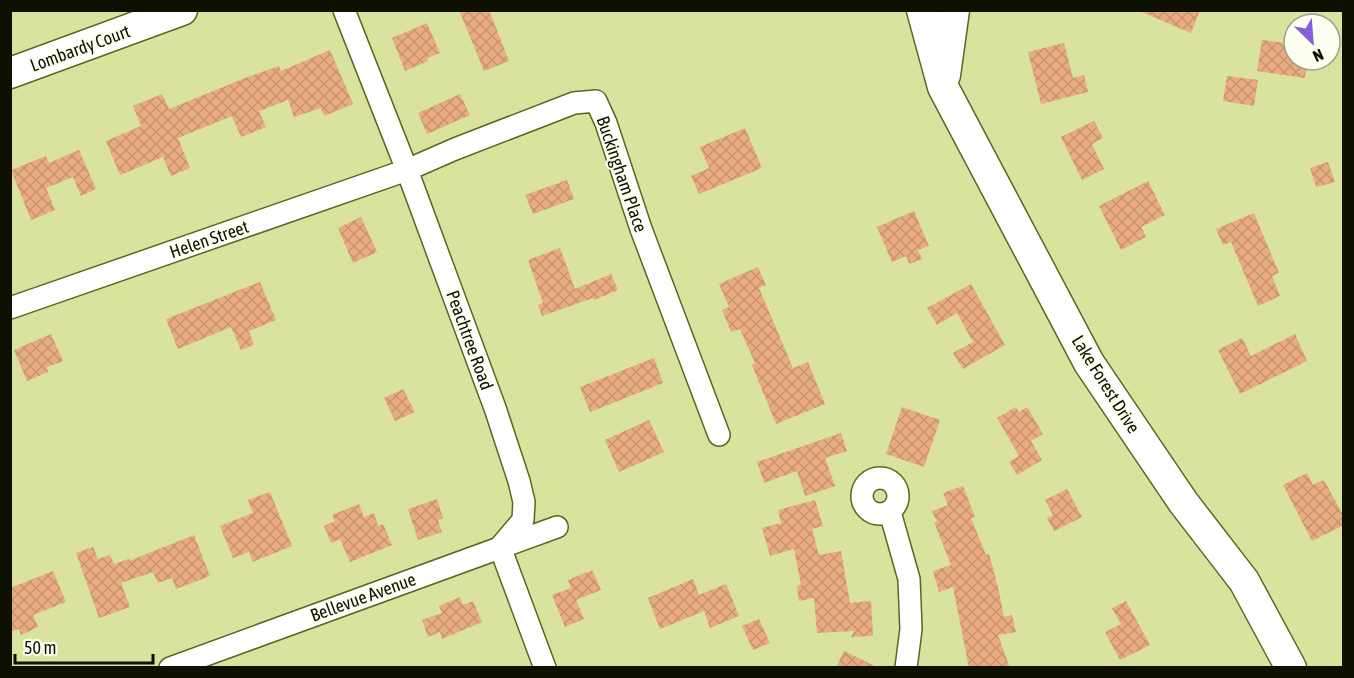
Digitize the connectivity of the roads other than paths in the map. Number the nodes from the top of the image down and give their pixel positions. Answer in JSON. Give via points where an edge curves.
{"nodes":[{"id":1,"x":182,"y":10,"type":"edge"},
{"id":2,"x":344,"y":10,"type":"edge"},
{"id":3,"x":922,"y":10,"type":"edge"},
{"id":4,"x":954,"y":10,"type":"edge"},
{"id":5,"x":10,"y":73,"type":"edge"},
{"id":6,"x":943,"y":87,"type":"junction"},
{"id":7,"x":407,"y":170,"type":"junction"},
{"id":8,"x":10,"y":308,"type":"edge"},
{"id":9,"x":719,"y":435,"type":"dead end"},
{"id":10,"x":890,"y":512,"type":"dead end"},
{"id":11,"x":557,"y":527,"type":"dead end"},
{"id":12,"x":500,"y":547,"type":"junction"},
{"id":13,"x":170,"y":668,"type":"edge"},
{"id":14,"x":545,"y":668,"type":"edge"},
{"id":15,"x":906,"y":668,"type":"edge"},
{"id":16,"x":1292,"y":668,"type":"edge"}],
"edges":[{"from":1,"to":5,"type":"street","name":"Lombardy Court"},
{"from":2,"to":7,"type":"street","name":"Peachtree Road"},
{"from":3,"to":6,"type":"street","name":"Lake Forest Drive"},
{"from":4,"to":6,"type":"street"},
{"from":6,"to":16,"type":"street","name":"Lake Forest Drive","via":[[1089,363],[1183,502],[1244,581]]},
{"from":7,"to":8,"type":"street","name":"Helen Street"},
{"from":7,"to":9,"type":"street","name":"Buckingham Place","via":[[574,103],[596,101]]},
{"from":7,"to":12,"type":"street","name":"Peachtree Road","via":[[491,397],[524,501],[523,520]]},
{"from":10,"to":15,"type":"street","via":[[909,579],[911,629]]},
{"from":11,"to":12,"type":"street","name":"Bellevue Avenue"},
{"from":12,"to":13,"type":"street","name":"Bellevue Avenue"},
{"from":12,"to":14,"type":"street"}]}
